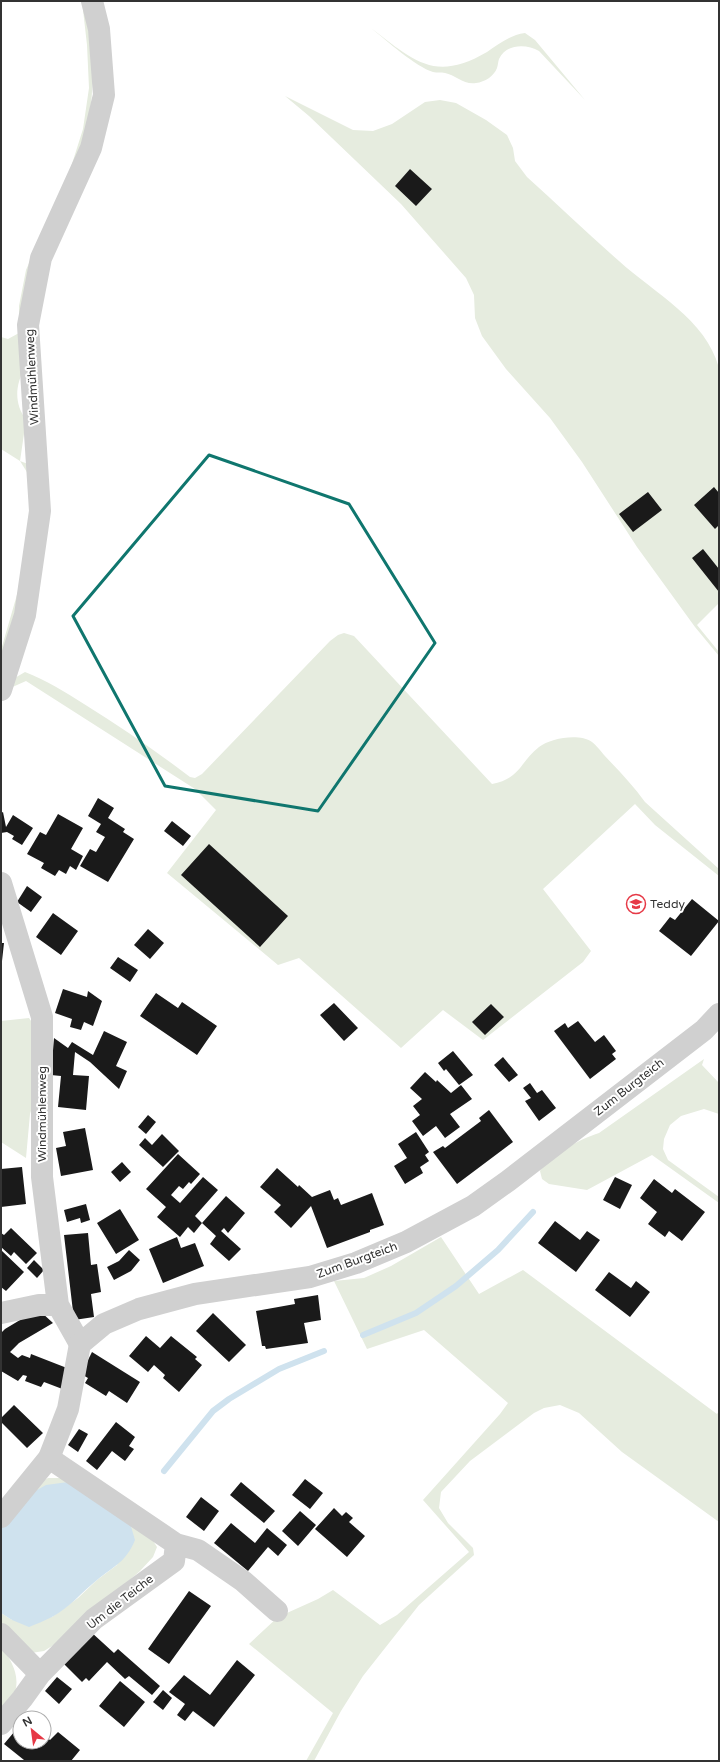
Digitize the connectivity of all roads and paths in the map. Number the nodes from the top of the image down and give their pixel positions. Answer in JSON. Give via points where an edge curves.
{"nodes":[{"id":1,"x":92,"y":1,"type":"edge"},
{"id":2,"x":1,"y":690,"type":"edge"},
{"id":3,"x":1,"y":883,"type":"edge"},
{"id":4,"x":719,"y":1014,"type":"edge"},
{"id":5,"x":58,"y":1305,"type":"junction"},
{"id":6,"x":1,"y":1313,"type":"edge"},
{"id":7,"x":80,"y":1344,"type":"junction"},
{"id":8,"x":49,"y":1458,"type":"junction"},
{"id":9,"x":1,"y":1517,"type":"edge"},
{"id":10,"x":176,"y":1544,"type":"junction"},
{"id":11,"x":276,"y":1611,"type":"dead end"},
{"id":12,"x":1,"y":1634,"type":"edge"},
{"id":13,"x":40,"y":1674,"type":"junction"},
{"id":14,"x":1,"y":1724,"type":"edge"}],
"edges":[{"from":1,"to":2,"type":"street","name":"Windmühlenweg","via":[[98,28],[104,95],[91,148],[41,258],[28,325],[40,511],[25,614]]},
{"from":3,"to":5,"type":"street","name":"Windmühlenweg","via":[[42,1017],[42,1177]]},
{"from":4,"to":7,"type":"street","name":"Zum Burgteich","via":[[704,1030],[508,1182],[473,1206],[406,1242],[356,1263],[310,1277],[195,1294],[139,1308],[104,1324]]},
{"from":5,"to":6,"type":"street","via":[[40,1305]]},
{"from":5,"to":7,"type":"street","name":"Windmühlenweg"},
{"from":7,"to":8,"type":"street","via":[[68,1408]]},
{"from":8,"to":9,"type":"street"},
{"from":8,"to":10,"type":"street"},
{"from":10,"to":11,"type":"street","via":[[198,1550],[243,1581]]},
{"from":10,"to":13,"type":"street","name":"Um die Teiche","via":[[174,1561],[94,1619]]},
{"from":12,"to":13,"type":"street"},
{"from":13,"to":14,"type":"street","name":"Um die Teiche"}]}
